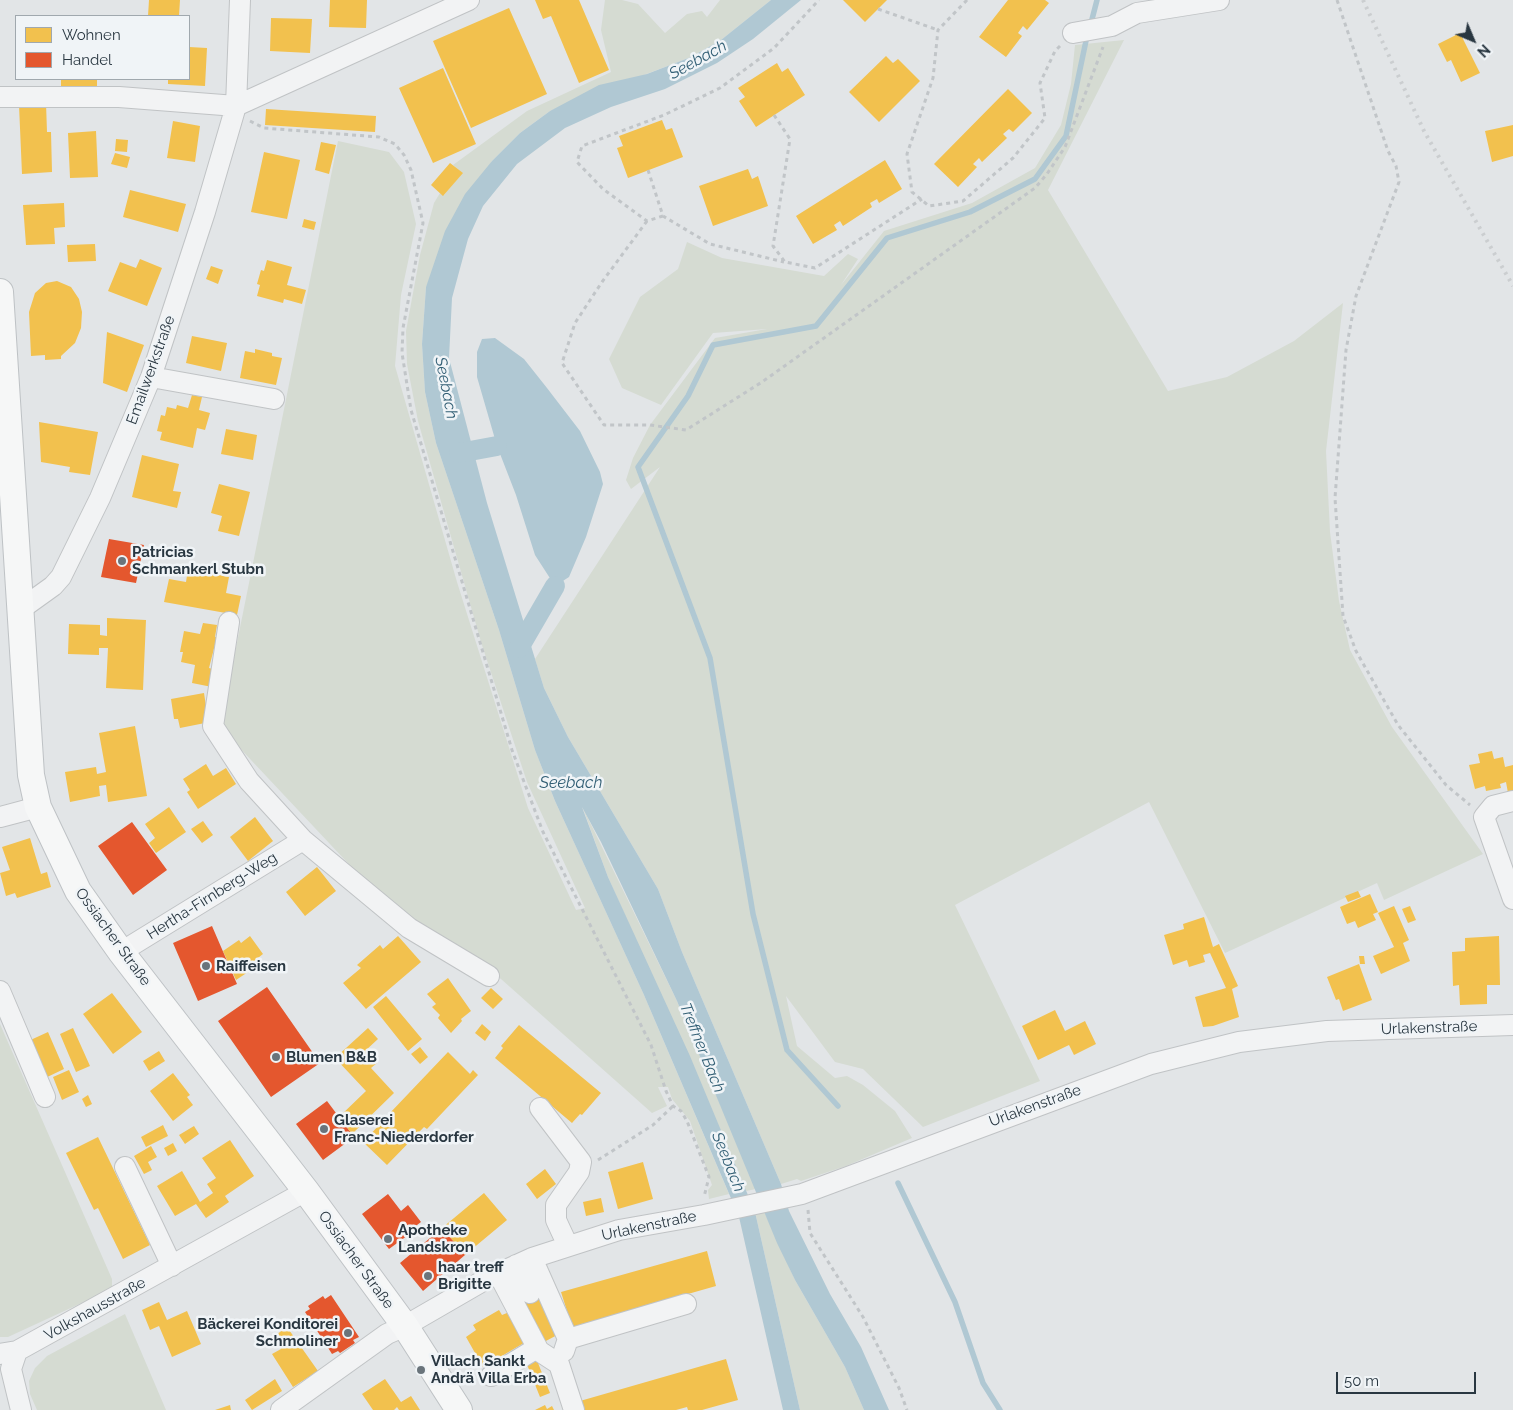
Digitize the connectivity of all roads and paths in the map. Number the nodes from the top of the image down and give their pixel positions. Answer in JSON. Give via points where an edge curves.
{"nodes":[{"id":1,"x":240,"y":0,"type":"edge"},
{"id":2,"x":468,"y":0,"type":"edge"},
{"id":3,"x":820,"y":0,"type":"edge"},
{"id":4,"x":967,"y":0,"type":"edge"},
{"id":5,"x":1219,"y":0,"type":"edge"},
{"id":6,"x":1337,"y":0,"type":"edge"},
{"id":7,"x":1131,"y":7,"type":"edge"},
{"id":8,"x":878,"y":9,"type":"dead end"},
{"id":9,"x":1112,"y":26,"type":"junction"},
{"id":10,"x":938,"y":30,"type":"junction"},
{"id":11,"x":1072,"y":34,"type":"joint"},
{"id":12,"x":0,"y":97,"type":"edge"},
{"id":13,"x":236,"y":106,"type":"junction"},
{"id":14,"x":774,"y":115,"type":"dead end"},
{"id":15,"x":648,"y":170,"type":"dead end"},
{"id":16,"x":922,"y":199,"type":"junction"},
{"id":17,"x":662,"y":216,"type":"junction"},
{"id":18,"x":648,"y":222,"type":"junction"},
{"id":19,"x":785,"y":262,"type":"junction"},
{"id":20,"x":0,"y":292,"type":"edge"},
{"id":21,"x":151,"y":377,"type":"junction"},
{"id":22,"x":274,"y":399,"type":"dead end"},
{"id":23,"x":21,"y":609,"type":"junction"},
{"id":24,"x":229,"y":622,"type":"dead end"},
{"id":25,"x":1513,"y":801,"type":"edge"},
{"id":26,"x":38,"y":806,"type":"junction"},
{"id":27,"x":1484,"y":816,"type":"junction"},
{"id":28,"x":0,"y":817,"type":"edge"},
{"id":29,"x":303,"y":840,"type":"junction"},
{"id":30,"x":1513,"y":899,"type":"edge"},
{"id":31,"x":121,"y":952,"type":"junction"},
{"id":32,"x":489,"y":976,"type":"dead end"},
{"id":33,"x":0,"y":991,"type":"edge"},
{"id":34,"x":1513,"y":1024,"type":"edge"},
{"id":35,"x":45,"y":1097,"type":"dead end"},
{"id":36,"x":672,"y":1106,"type":"junction"},
{"id":37,"x":540,"y":1108,"type":"dead end"},
{"id":38,"x":125,"y":1167,"type":"dead end"},
{"id":39,"x":579,"y":1172,"type":"junction"},
{"id":40,"x":306,"y":1191,"type":"junction"},
{"id":41,"x":806,"y":1192,"type":"junction"},
{"id":42,"x":707,"y":1214,"type":"junction"},
{"id":43,"x":568,"y":1246,"type":"junction"},
{"id":44,"x":515,"y":1265,"type":"junction"},
{"id":45,"x":172,"y":1266,"type":"junction"},
{"id":46,"x":530,"y":1293,"type":"dead end"},
{"id":47,"x":686,"y":1304,"type":"dead end"},
{"id":48,"x":405,"y":1326,"type":"junction"},
{"id":49,"x":568,"y":1339,"type":"junction"},
{"id":50,"x":537,"y":1348,"type":"junction"},
{"id":51,"x":8,"y":1353,"type":"edge"},
{"id":52,"x":559,"y":1364,"type":"junction"},
{"id":53,"x":491,"y":1376,"type":"dead end"},
{"id":54,"x":452,"y":1407,"type":"edge"},
{"id":55,"x":22,"y":1410,"type":"edge"},
{"id":56,"x":281,"y":1410,"type":"edge"},
{"id":57,"x":574,"y":1410,"type":"edge"},
{"id":58,"x":908,"y":1410,"type":"edge"}],
"edges":[{"from":1,"to":13,"type":"street","name":"Emailwerkstraße"},
{"from":2,"to":13,"type":"street"},
{"from":3,"to":18,"type":"path","via":[[774,48],[720,88],[664,115],[582,146],[577,162],[603,189]]},
{"from":4,"to":10,"type":"path"},
{"from":5,"to":7,"type":"street"},
{"from":6,"to":27,"type":"path","via":[[1388,151],[1396,166],[1398,182],[1356,296],[1346,350],[1334,498],[1343,616],[1356,651],[1398,725],[1446,785]]},
{"from":7,"to":9,"type":"street"},
{"from":8,"to":10,"type":"path"},
{"from":9,"to":11,"type":"street"},
{"from":9,"to":18,"type":"path","via":[[1064,147],[1048,174],[1035,188],[762,382],[686,430],[604,425],[562,363],[575,323]]},
{"from":10,"to":16,"type":"path","via":[[933,78],[907,154],[912,192]]},
{"from":11,"to":16,"type":"path","via":[[1055,51],[1040,83],[1045,118],[1012,158],[963,201],[930,206]]},
{"from":12,"to":13,"type":"street","via":[[119,97]]},
{"from":13,"to":21,"type":"street","name":"Emailwerkstraße"},
{"from":13,"to":36,"type":"path","via":[[246,120],[264,128],[379,138],[394,144],[411,170],[423,223],[403,328],[402,353],[411,410],[512,750],[543,832],[651,1044]]},
{"from":14,"to":19,"type":"path","via":[[790,139],[773,246]]},
{"from":15,"to":17,"type":"path"},
{"from":16,"to":19,"type":"path","via":[[815,268]]},
{"from":17,"to":18,"type":"path"},
{"from":17,"to":19,"type":"path","via":[[710,244]]},
{"from":20,"to":23,"type":"main road","name":"Ossiacher Straße"},
{"from":21,"to":22,"type":"street"},
{"from":21,"to":23,"type":"street","name":"Emailwerkstraße","via":[[100,498],[60,577],[53,586]]},
{"from":23,"to":26,"type":"main road","name":"Ossiacher Straße","via":[[31,775]]},
{"from":24,"to":29,"type":"street","via":[[213,726],[249,781]]},
{"from":25,"to":27,"type":"street","via":[[1493,806]]},
{"from":26,"to":28,"type":"street"},
{"from":26,"to":31,"type":"main road","name":"Ossiacher Straße","via":[[78,891]]},
{"from":27,"to":30,"type":"street"},
{"from":29,"to":31,"type":"street","name":"Hertha-Firnberg-Weg"},
{"from":29,"to":32,"type":"street","via":[[409,928]]},
{"from":31,"to":40,"type":"main road","name":"Ossiacher Straße"},
{"from":33,"to":35,"type":"street"},
{"from":34,"to":41,"type":"street","name":"Urlakenstraße","via":[[1327,1031],[1239,1042],[1150,1064]]},
{"from":36,"to":39,"type":"path","via":[[653,1125]]},
{"from":36,"to":42,"type":"path","via":[[681,1111],[687,1121],[709,1177],[703,1202]]},
{"from":37,"to":39,"type":"street","via":[[581,1162]]},
{"from":38,"to":45,"type":"street"},
{"from":39,"to":43,"type":"street","via":[[556,1205],[556,1220]]},
{"from":40,"to":45,"type":"street","name":"Volkshausstraße"},
{"from":40,"to":48,"type":"main road","name":"Ossiacher Straße"},
{"from":41,"to":42,"type":"street","name":"Urlakenstraße"},
{"from":41,"to":58,"type":"path","via":[[812,1200],[807,1214],[810,1233],[863,1317]]},
{"from":42,"to":43,"type":"street","name":"Urlakenstraße","via":[[619,1230]]},
{"from":43,"to":44,"type":"street","name":"Urlakenstraße"},
{"from":44,"to":46,"type":"street"},
{"from":44,"to":48,"type":"street","name":"Urlakenstraße"},
{"from":44,"to":49,"type":"street"},
{"from":44,"to":50,"type":"street"},
{"from":45,"to":51,"type":"street","name":"Volkshausstraße"},
{"from":47,"to":49,"type":"street"},
{"from":48,"to":54,"type":"main road","name":"Ossiacher Straße"},
{"from":48,"to":56,"type":"street","name":"Ossiacher Straße","via":[[387,1334]]},
{"from":49,"to":52,"type":"street"},
{"from":50,"to":52,"type":"street"},
{"from":50,"to":53,"type":"street"},
{"from":51,"to":55,"type":"street","name":"Volkshausstraße"},
{"from":52,"to":57,"type":"street"}]}
